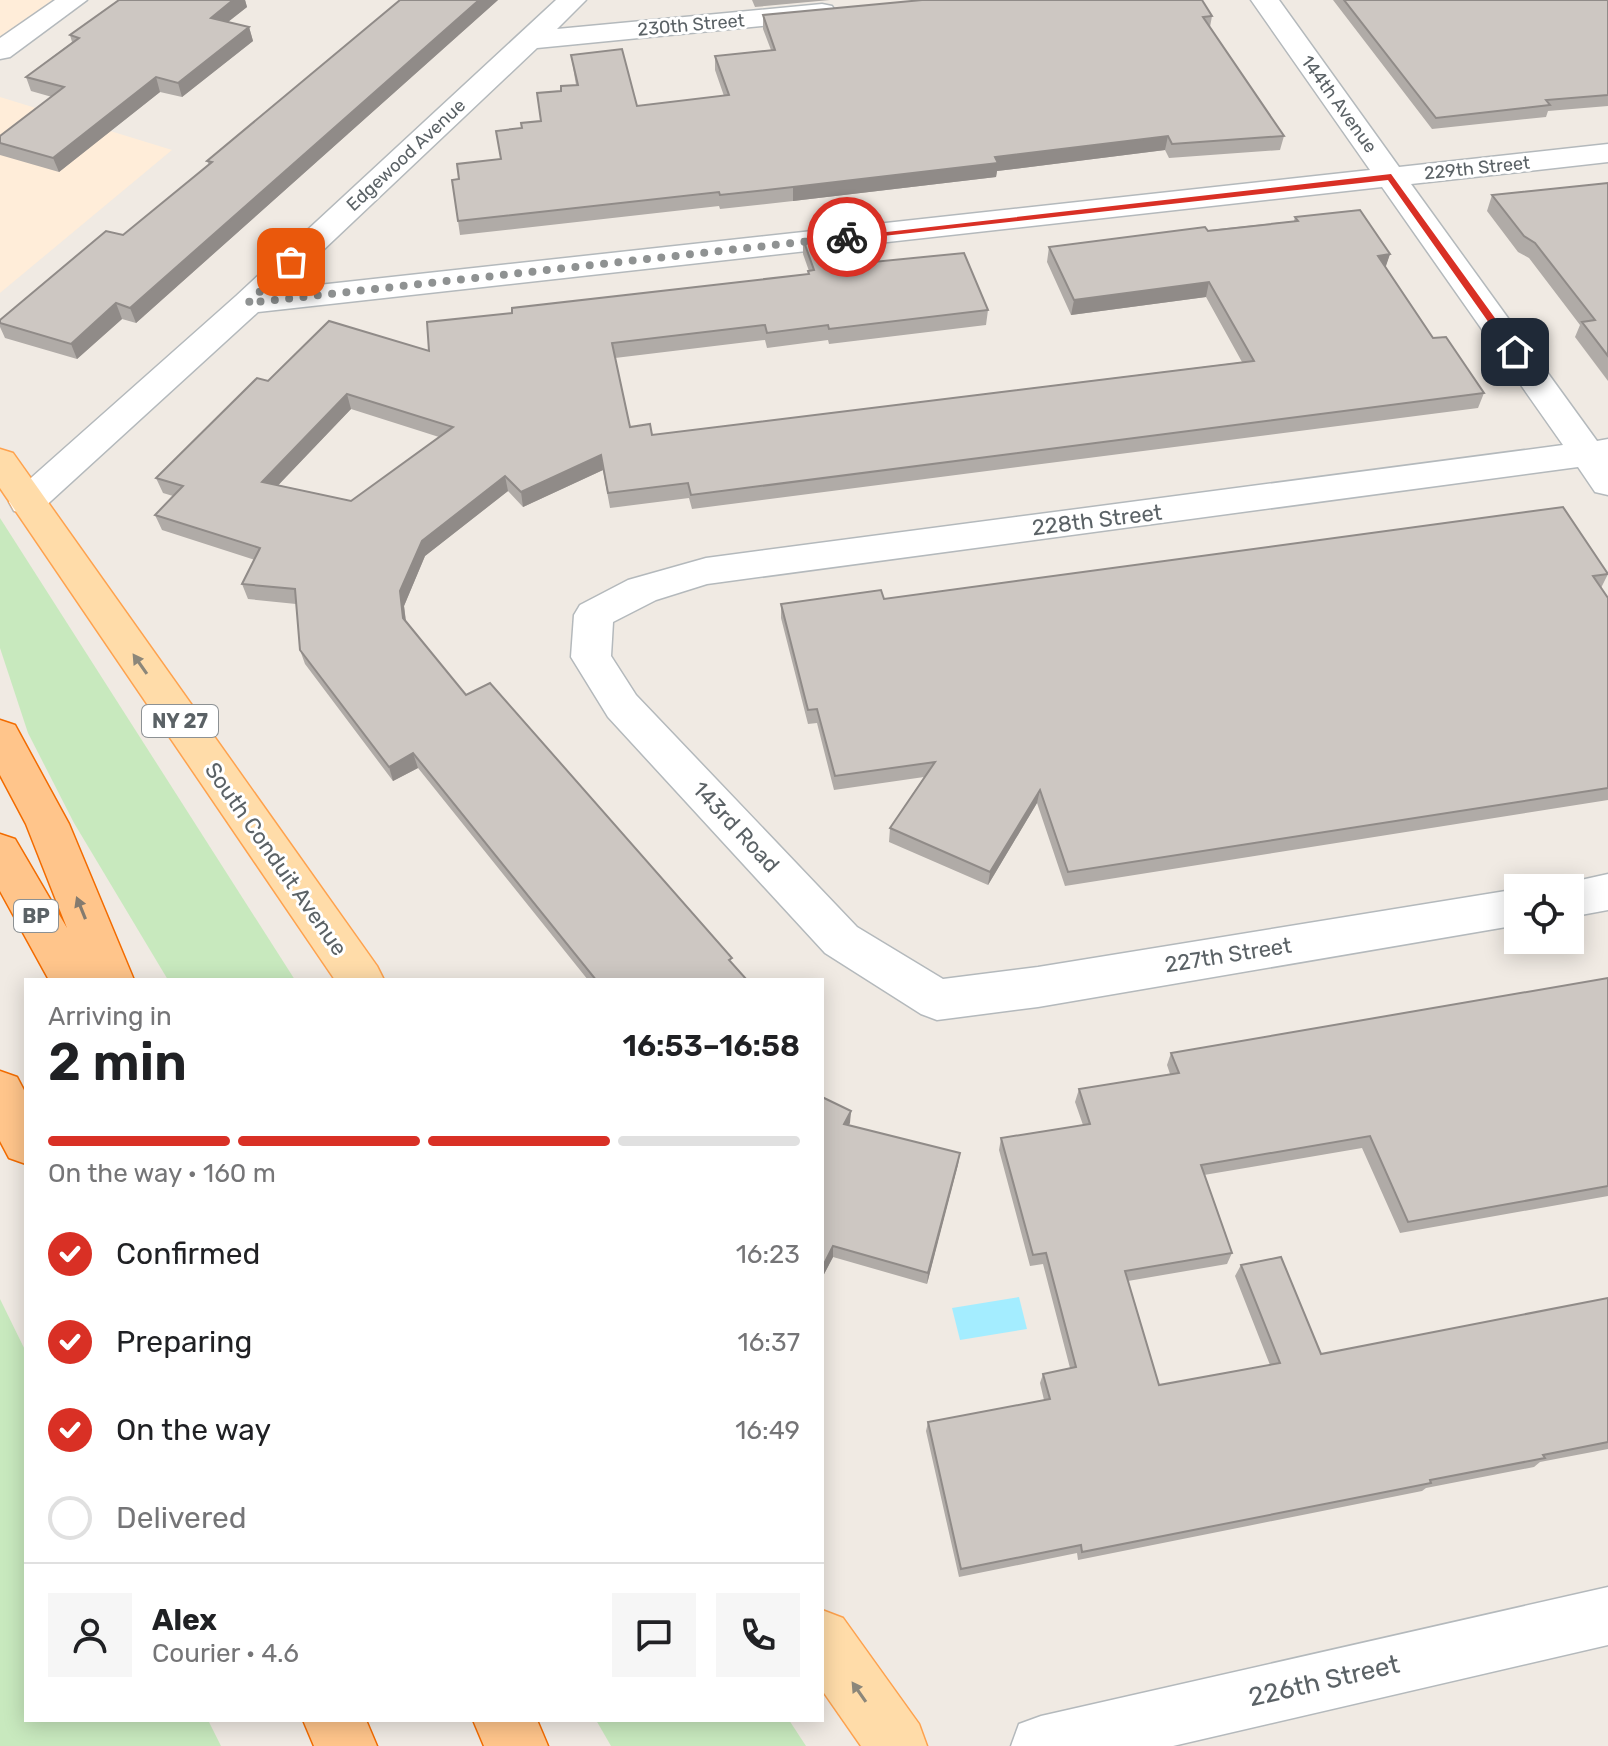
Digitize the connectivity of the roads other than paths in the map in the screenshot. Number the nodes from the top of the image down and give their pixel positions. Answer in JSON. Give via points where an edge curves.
{"nodes":[{"id":1,"x":73,"y":0,"type":"edge"},
{"id":2,"x":572,"y":0,"type":"edge"},
{"id":3,"x":1265,"y":0,"type":"edge"},
{"id":4,"x":841,"y":10,"type":"edge"},
{"id":5,"x":529,"y":40,"type":"junction"},
{"id":6,"x":0,"y":51,"type":"edge"},
{"id":7,"x":1608,"y":153,"type":"edge"},
{"id":8,"x":1391,"y":177,"type":"junction"},
{"id":9,"x":248,"y":303,"type":"junction"},
{"id":10,"x":0,"y":461,"type":"edge"},
{"id":11,"x":1601,"y":463,"type":"edge"},
{"id":12,"x":27,"y":502,"type":"junction"},
{"id":13,"x":594,"y":615,"type":"joint"},
{"id":14,"x":0,"y":736,"type":"edge"},
{"id":15,"x":0,"y":851,"type":"edge"},
{"id":16,"x":1608,"y":892,"type":"edge"},
{"id":17,"x":1584,"y":896,"type":"edge"},
{"id":18,"x":1504,"y":909,"type":"edge"},
{"id":19,"x":72,"y":978,"type":"edge"},
{"id":20,"x":110,"y":978,"type":"edge"},
{"id":21,"x":360,"y":978,"type":"edge"},
{"id":22,"x":937,"y":1000,"type":"joint"},
{"id":23,"x":0,"y":1092,"type":"edge"},
{"id":24,"x":24,"y":1138,"type":"edge"},
{"id":25,"x":1608,"y":1616,"type":"edge"},
{"id":26,"x":824,"y":1642,"type":"edge"},
{"id":27,"x":334,"y":1722,"type":"edge"},
{"id":28,"x":504,"y":1722,"type":"edge"},
{"id":29,"x":347,"y":1746,"type":"edge"},
{"id":30,"x":518,"y":1746,"type":"edge"},
{"id":31,"x":897,"y":1746,"type":"edge"},
{"id":32,"x":1041,"y":1746,"type":"edge"}],
"edges":[{"from":1,"to":6,"type":"street"},
{"from":2,"to":5,"type":"street","name":"Edgewood Avenue"},
{"from":3,"to":8,"type":"street","name":"144th Avenue"},
{"from":4,"to":5,"type":"street","name":"230th Street"},
{"from":5,"to":9,"type":"street","name":"Edgewood Avenue"},
{"from":7,"to":8,"type":"street","name":"229th Street"},
{"from":8,"to":9,"type":"street","name":"229th Street"},
{"from":8,"to":11,"type":"street","name":"144th Avenue"},
{"from":9,"to":12,"type":"street","name":"Edgewood Avenue"},
{"from":10,"to":12,"type":"main road","name":"South Conduit Avenue","number":"NY 27"},
{"from":11,"to":13,"type":"street","name":"228th Street","via":[[706,571],[642,590]]},
{"from":21,"to":12,"type":"main road","name":"South Conduit Avenue","number":"NY 27","one_way":true},
{"from":13,"to":22,"type":"street","name":"143rd Road","via":[[591,657],[622,706],[841,940]]},
{"from":20,"to":14,"type":"highway","one_way":true,"via":[[47,824]]},
{"from":15,"to":19,"type":"highway","number":"BP"},
{"from":16,"to":17,"type":"street"},
{"from":18,"to":22,"type":"street","name":"227th Street"},
{"from":23,"to":24,"type":"highway"},
{"from":25,"to":32,"type":"street","name":"226th Street"},
{"from":31,"to":26,"type":"main road","one_way":true},
{"from":27,"to":29,"type":"highway"},
{"from":28,"to":30,"type":"highway"}]}
